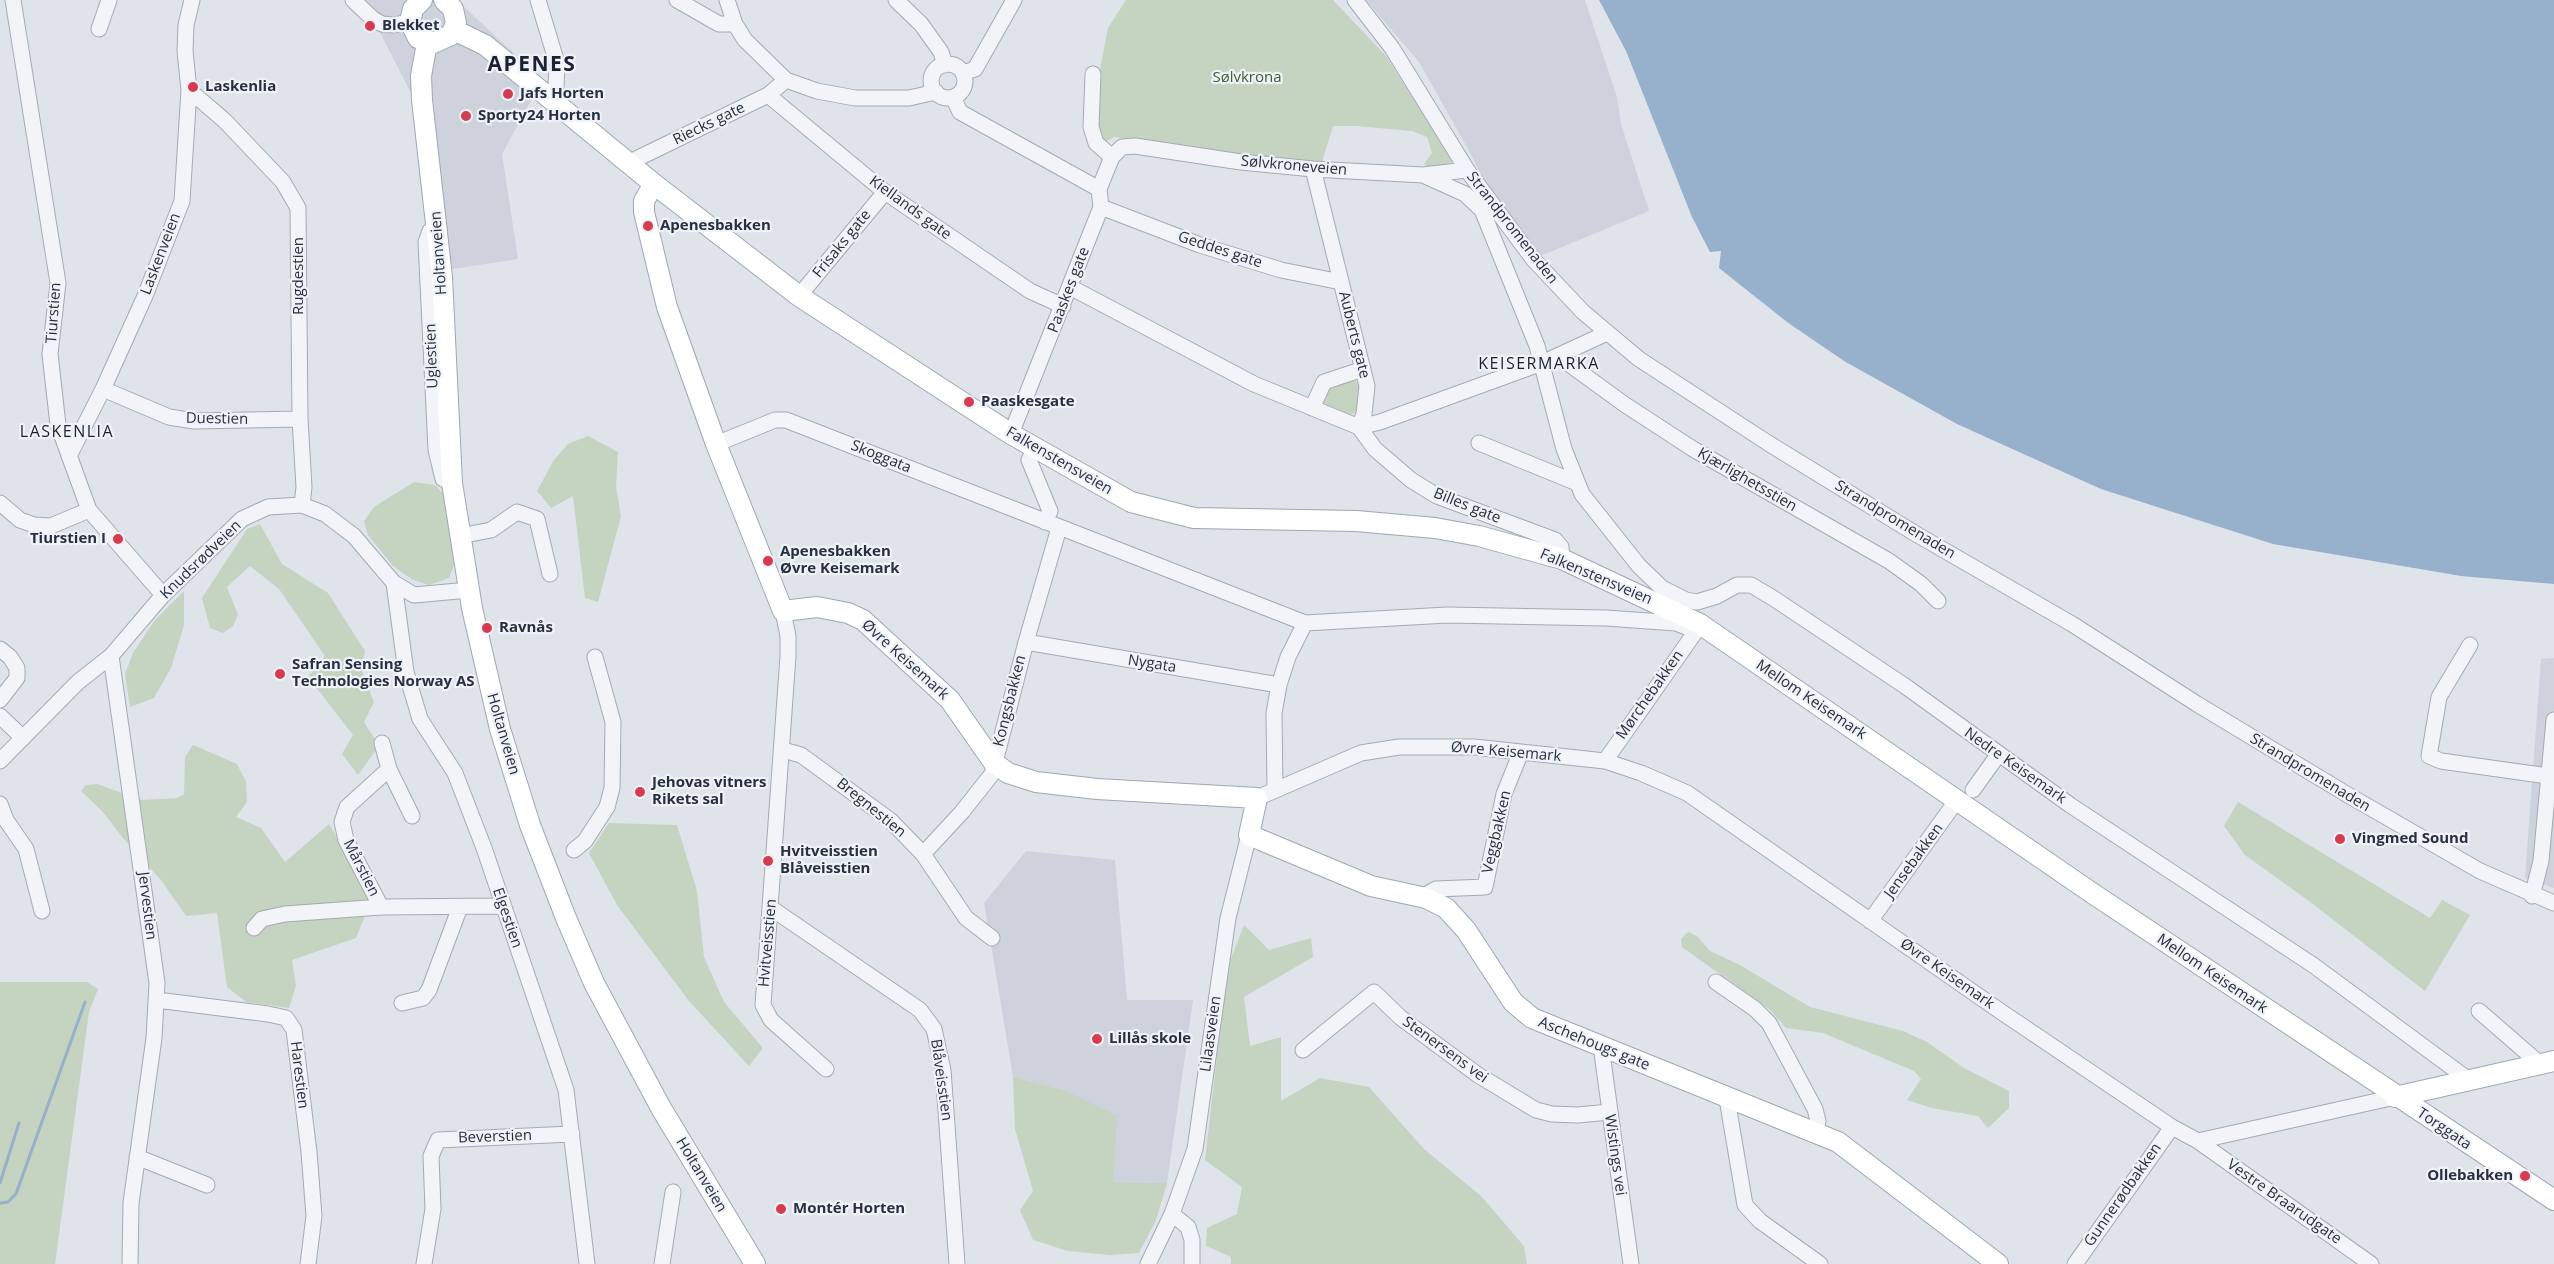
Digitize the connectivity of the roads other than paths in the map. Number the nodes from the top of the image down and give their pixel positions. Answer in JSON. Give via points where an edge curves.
{"nodes":[{"id":1,"x":13,"y":0,"type":"edge"},
{"id":2,"x":109,"y":0,"type":"edge"},
{"id":3,"x":192,"y":0,"type":"edge"},
{"id":4,"x":353,"y":0,"type":"edge"},
{"id":5,"x":422,"y":0,"type":"edge"},
{"id":6,"x":444,"y":0,"type":"edge"},
{"id":7,"x":538,"y":0,"type":"edge"},
{"id":8,"x":677,"y":0,"type":"edge"},
{"id":9,"x":727,"y":0,"type":"edge"},
{"id":10,"x":896,"y":0,"type":"edge"},
{"id":11,"x":1014,"y":0,"type":"edge"},
{"id":12,"x":1355,"y":0,"type":"edge"},
{"id":13,"x":410,"y":22,"type":"junction"},
{"id":14,"x":735,"y":24,"type":"junction"},
{"id":15,"x":99,"y":29,"type":"dead end"},
{"id":16,"x":454,"y":30,"type":"junction"},
{"id":17,"x":427,"y":43,"type":"junction"},
{"id":18,"x":945,"y":65,"type":"junction"},
{"id":19,"x":963,"y":73,"type":"junction"},
{"id":20,"x":1094,"y":74,"type":"dead end"},
{"id":21,"x":786,"y":80,"type":"junction"},
{"id":22,"x":189,"y":90,"type":"junction"},
{"id":23,"x":936,"y":92,"type":"junction"},
{"id":24,"x":768,"y":95,"type":"junction"},
{"id":25,"x":953,"y":97,"type":"junction"},
{"id":26,"x":549,"y":98,"type":"junction"},
{"id":27,"x":1117,"y":152,"type":"junction"},
{"id":28,"x":628,"y":163,"type":"junction"},
{"id":29,"x":1313,"y":170,"type":"junction"},
{"id":30,"x":1467,"y":170,"type":"junction"},
{"id":31,"x":1423,"y":175,"type":"junction"},
{"id":32,"x":654,"y":184,"type":"junction"},
{"id":33,"x":1099,"y":189,"type":"junction"},
{"id":34,"x":885,"y":192,"type":"junction"},
{"id":35,"x":1101,"y":207,"type":"junction"},
{"id":36,"x":1341,"y":282,"type":"junction"},
{"id":37,"x":1070,"y":287,"type":"junction"},
{"id":38,"x":800,"y":296,"type":"junction"},
{"id":39,"x":1063,"y":306,"type":"junction"},
{"id":40,"x":1607,"y":333,"type":"junction"},
{"id":41,"x":1558,"y":356,"type":"junction"},
{"id":42,"x":1542,"y":363,"type":"junction"},
{"id":43,"x":1363,"y":369,"type":"junction"},
{"id":44,"x":103,"y":389,"type":"junction"},
{"id":45,"x":1312,"y":408,"type":"junction"},
{"id":46,"x":300,"y":418,"type":"junction"},
{"id":47,"x":1359,"y":426,"type":"junction"},
{"id":48,"x":1011,"y":434,"type":"junction"},
{"id":49,"x":1479,"y":443,"type":"dead end"},
{"id":50,"x":716,"y":444,"type":"junction"},
{"id":51,"x":1035,"y":448,"type":"junction"},
{"id":52,"x":69,"y":456,"type":"junction"},
{"id":53,"x":1577,"y":483,"type":"junction"},
{"id":54,"x":0,"y":503,"type":"edge"},
{"id":55,"x":302,"y":505,"type":"junction"},
{"id":56,"x":89,"y":510,"type":"junction"},
{"id":57,"x":1052,"y":525,"type":"junction"},
{"id":58,"x":460,"y":536,"type":"junction"},
{"id":59,"x":1562,"y":559,"type":"junction"},
{"id":60,"x":550,"y":574,"type":"dead end"},
{"id":61,"x":394,"y":583,"type":"junction"},
{"id":62,"x":469,"y":590,"type":"junction"},
{"id":63,"x":163,"y":595,"type":"junction"},
{"id":64,"x":1938,"y":601,"type":"dead end"},
{"id":65,"x":783,"y":612,"type":"junction"},
{"id":66,"x":1305,"y":622,"type":"junction"},
{"id":67,"x":1698,"y":627,"type":"junction"},
{"id":68,"x":1026,"y":642,"type":"junction"},
{"id":69,"x":2470,"y":645,"type":"dead end"},
{"id":70,"x":0,"y":649,"type":"edge"},
{"id":71,"x":111,"y":656,"type":"junction"},
{"id":72,"x":595,"y":657,"type":"dead end"},
{"id":73,"x":1279,"y":685,"type":"junction"},
{"id":74,"x":0,"y":700,"type":"edge"},
{"id":75,"x":0,"y":716,"type":"edge"},
{"id":76,"x":2554,"y":720,"type":"edge"},
{"id":77,"x":23,"y":738,"type":"junction"},
{"id":78,"x":382,"y":743,"type":"dead end"},
{"id":79,"x":783,"y":750,"type":"junction"},
{"id":80,"x":1521,"y":752,"type":"junction"},
{"id":81,"x":1998,"y":755,"type":"junction"},
{"id":82,"x":0,"y":761,"type":"edge"},
{"id":83,"x":1605,"y":761,"type":"junction"},
{"id":84,"x":994,"y":763,"type":"junction"},
{"id":85,"x":390,"y":769,"type":"junction"},
{"id":86,"x":2548,"y":776,"type":"junction"},
{"id":87,"x":1275,"y":789,"type":"junction"},
{"id":88,"x":1965,"y":795,"type":"junction"},
{"id":89,"x":1257,"y":798,"type":"junction"},
{"id":90,"x":0,"y":804,"type":"edge"},
{"id":91,"x":412,"y":816,"type":"dead end"},
{"id":92,"x":1250,"y":835,"type":"junction"},
{"id":93,"x":574,"y":850,"type":"dead end"},
{"id":94,"x":923,"y":854,"type":"junction"},
{"id":95,"x":2532,"y":896,"type":"junction"},
{"id":96,"x":1425,"y":898,"type":"junction"},
{"id":97,"x":2554,"y":903,"type":"edge"},
{"id":98,"x":503,"y":906,"type":"junction"},
{"id":99,"x":381,"y":907,"type":"junction"},
{"id":100,"x":460,"y":907,"type":"junction"},
{"id":101,"x":771,"y":908,"type":"junction"},
{"id":102,"x":42,"y":911,"type":"dead end"},
{"id":103,"x":1870,"y":921,"type":"junction"},
{"id":104,"x":254,"y":928,"type":"dead end"},
{"id":105,"x":992,"y":938,"type":"dead end"},
{"id":106,"x":1716,"y":982,"type":"dead end"},
{"id":107,"x":157,"y":1000,"type":"junction"},
{"id":108,"x":402,"y":1003,"type":"dead end"},
{"id":109,"x":2479,"y":1011,"type":"dead end"},
{"id":110,"x":1601,"y":1046,"type":"junction"},
{"id":111,"x":1303,"y":1050,"type":"dead end"},
{"id":112,"x":2547,"y":1062,"type":"edge"},
{"id":113,"x":826,"y":1069,"type":"dead end"},
{"id":114,"x":2469,"y":1080,"type":"junction"},
{"id":115,"x":2395,"y":1097,"type":"junction"},
{"id":116,"x":1727,"y":1099,"type":"junction"},
{"id":117,"x":1609,"y":1112,"type":"junction"},
{"id":118,"x":2172,"y":1127,"type":"junction"},
{"id":119,"x":1816,"y":1132,"type":"junction"},
{"id":120,"x":572,"y":1134,"type":"junction"},
{"id":121,"x":2198,"y":1141,"type":"junction"},
{"id":122,"x":137,"y":1157,"type":"junction"},
{"id":123,"x":207,"y":1185,"type":"dead end"},
{"id":124,"x":673,"y":1192,"type":"dead end"},
{"id":125,"x":2554,"y":1200,"type":"edge"},
{"id":126,"x":1172,"y":1214,"type":"junction"},
{"id":127,"x":130,"y":1264,"type":"edge"},
{"id":128,"x":308,"y":1264,"type":"edge"},
{"id":129,"x":424,"y":1264,"type":"edge"},
{"id":130,"x":587,"y":1264,"type":"edge"},
{"id":131,"x":662,"y":1264,"type":"edge"},
{"id":132,"x":755,"y":1264,"type":"edge"},
{"id":133,"x":957,"y":1264,"type":"edge"},
{"id":134,"x":1148,"y":1264,"type":"edge"},
{"id":135,"x":1192,"y":1264,"type":"edge"},
{"id":136,"x":1631,"y":1264,"type":"edge"},
{"id":137,"x":1820,"y":1264,"type":"edge"},
{"id":138,"x":1998,"y":1264,"type":"edge"},
{"id":139,"x":2075,"y":1264,"type":"edge"},
{"id":140,"x":2371,"y":1264,"type":"edge"}],
"edges":[{"from":1,"to":52,"type":"street","name":"Tiurstien","via":[[56,273],[50,354],[54,405]]},
{"from":2,"to":15,"type":"street"},
{"from":3,"to":22,"type":"street","name":"Laskenveien","via":[[185,51]]},
{"from":4,"to":13,"type":"street","via":[[382,24]]},
{"from":5,"to":13,"type":"main road","via":[[413,9]]},
{"from":6,"to":16,"type":"main road","via":[[456,16]]},
{"from":7,"to":26,"type":"street","via":[[557,63],[556,86]]},
{"from":8,"to":14,"type":"street","via":[[719,24]]},
{"from":9,"to":14,"type":"street"},
{"from":10,"to":18,"type":"street","via":[[921,24],[941,52]]},
{"from":11,"to":19,"type":"street","via":[[975,69]]},
{"from":12,"to":30,"type":"street","name":"Strandpromenaden","via":[[1392,48]]},
{"from":13,"to":17,"type":"main road","via":[[418,38]]},
{"from":14,"to":21,"type":"street","via":[[745,40]]},
{"from":16,"to":17,"type":"main road","via":[[446,40]]},
{"from":16,"to":26,"type":"main road","name":"Falkenstensveien","via":[[485,45]]},
{"from":17,"to":58,"type":"main road","name":"Holtanveien","via":[[422,100],[438,230],[452,483]]},
{"from":18,"to":19,"type":"street","via":[[955,66]]},
{"from":18,"to":23,"type":"street","via":[[936,69],[931,78]]},
{"from":19,"to":25,"type":"street","via":[[964,88]]},
{"from":20,"to":27,"type":"street","via":[[1091,127],[1096,143]]},
{"from":21,"to":23,"type":"street","via":[[855,98],[909,98]]},
{"from":21,"to":24,"type":"street","name":"Riecks gate"},
{"from":22,"to":44,"type":"street","name":"Laskenveien","via":[[182,201]]},
{"from":22,"to":46,"type":"street","name":"Rugdestien","via":[[225,121],[283,182],[298,208]]},
{"from":23,"to":25,"type":"street","via":[[942,97]]},
{"from":24,"to":28,"type":"street","name":"Riecks gate"},
{"from":24,"to":34,"type":"street","name":"Kiellands gate"},
{"from":25,"to":33,"type":"street","via":[[960,112]]},
{"from":26,"to":28,"type":"main road","name":"Falkenstensveien"},
{"from":27,"to":29,"type":"street","name":"Sølvkroneveien","via":[[1135,146]]},
{"from":27,"to":33,"type":"street","name":"Paaskes gate"},
{"from":28,"to":32,"type":"main road","name":"Falkenstensveien"},
{"from":29,"to":31,"type":"street","name":"Sølvkroneveien"},
{"from":29,"to":36,"type":"street","name":"Auberts gate"},
{"from":30,"to":31,"type":"street","name":"Sølvkroneveien"},
{"from":30,"to":40,"type":"street","name":"Strandpromenaden","via":[[1533,259]]},
{"from":31,"to":42,"type":"street","name":"Nedre Keisemark","via":[[1465,194],[1482,210]]},
{"from":32,"to":38,"type":"main road","name":"Falkenstensveien"},
{"from":32,"to":50,"type":"main road","via":[[644,201],[654,254],[667,307]]},
{"from":33,"to":35,"type":"street","name":"Paaskes gate"},
{"from":34,"to":38,"type":"street","name":"Frisaks gate"},
{"from":34,"to":39,"type":"street","name":"Kiellands gate","via":[[1030,291]]},
{"from":35,"to":36,"type":"street","name":"Geddes gate","via":[[1200,244]]},
{"from":35,"to":37,"type":"street","name":"Paaskes gate"},
{"from":36,"to":43,"type":"street","name":"Auberts gate"},
{"from":37,"to":39,"type":"street","name":"Paaskes gate"},
{"from":37,"to":45,"type":"street","via":[[1254,384]]},
{"from":38,"to":48,"type":"main road","name":"Falkenstensveien"},
{"from":39,"to":48,"type":"street","name":"Paaskes gate"},
{"from":40,"to":41,"type":"street"},
{"from":40,"to":95,"type":"street","name":"Strandpromenaden","via":[[1639,359],[1911,531],[2072,624],[2196,704],[2415,835]]},
{"from":41,"to":42,"type":"street"},
{"from":41,"to":64,"type":"street","name":"Kjærlighetsstien","via":[[1693,449],[1889,561]]},
{"from":42,"to":47,"type":"street"},
{"from":42,"to":53,"type":"street","name":"Nedre Keisemark"},
{"from":43,"to":45,"type":"street","via":[[1324,382]]},
{"from":43,"to":47,"type":"street","name":"Auberts gate","via":[[1366,404]]},
{"from":44,"to":46,"type":"street","name":"Duestien","via":[[169,417],[194,421]]},
{"from":44,"to":52,"type":"street","name":"Laskenveien"},
{"from":45,"to":47,"type":"street"},
{"from":46,"to":55,"type":"street","name":"Rugdestien"},
{"from":47,"to":59,"type":"street","name":"Billes gate","via":[[1375,449],[1411,480],[1437,496],[1555,540],[1561,547]]},
{"from":48,"to":51,"type":"main road","name":"Falkenstensveien"},
{"from":49,"to":53,"type":"street"},
{"from":50,"to":57,"type":"street","name":"Skoggata","via":[[775,420],[786,420]]},
{"from":50,"to":65,"type":"main road"},
{"from":51,"to":57,"type":"street","via":[[1029,460]]},
{"from":51,"to":59,"type":"main road","name":"Falkenstensveien","via":[[1131,502],[1161,512],[1227,520],[1356,521],[1425,527],[1490,539]]},
{"from":52,"to":56,"type":"street","name":"Tiurstien"},
{"from":53,"to":81,"type":"street","name":"Nedre Keisemark","via":[[1581,494],[1639,566],[1662,588],[1697,602],[1737,585],[1751,585],[1905,686]]},
{"from":54,"to":56,"type":"street","via":[[20,520],[34,525],[51,526]]},
{"from":55,"to":61,"type":"street","name":"Knudsrødveien","via":[[325,514],[354,536]]},
{"from":55,"to":63,"type":"street","name":"Knudsrødveien","via":[[268,507],[242,519]]},
{"from":56,"to":63,"type":"street","name":"Tiurstien"},
{"from":57,"to":66,"type":"street","name":"Skoggata"},
{"from":57,"to":68,"type":"street","name":"Kongsbakken"},
{"from":58,"to":60,"type":"street","via":[[491,530],[517,512],[537,519]]},
{"from":58,"to":62,"type":"main road","name":"Holtanveien"},
{"from":59,"to":67,"type":"main road","name":"Falkenstensveien"},
{"from":61,"to":62,"type":"street","name":"Knudsrødveien","via":[[414,595]]},
{"from":61,"to":98,"type":"street","name":"Elgestien","via":[[406,672],[420,719],[455,773]]},
{"from":62,"to":132,"type":"main road","name":"Holtanveien","via":[[500,729],[530,825],[566,918],[631,1055]]},
{"from":63,"to":71,"type":"street","name":"Knudsrødveien"},
{"from":65,"to":79,"type":"street","name":"Hvitveisstien","via":[[788,636]]},
{"from":65,"to":84,"type":"main road","name":"Øvre Keisemark","via":[[818,607],[863,620],[950,700]]},
{"from":66,"to":67,"type":"street","name":"Mellom Keisemark","via":[[1447,615],[1595,618]]},
{"from":66,"to":73,"type":"street"},
{"from":67,"to":83,"type":"street","name":"Mørchebakken"},
{"from":67,"to":88,"type":"main road","name":"Mellom Keisemark"},
{"from":68,"to":73,"type":"street","name":"Nygata"},
{"from":68,"to":84,"type":"street","name":"Kongsbakken"},
{"from":69,"to":86,"type":"street","via":[[2437,705],[2430,756],[2440,761]]},
{"from":70,"to":74,"type":"street","via":[[17,668],[17,678]]},
{"from":71,"to":77,"type":"street","name":"Knudsrødveien","via":[[78,682]]},
{"from":71,"to":107,"type":"street","name":"Jervestien"},
{"from":72,"to":93,"type":"street","via":[[613,722],[612,788],[601,816],[585,841]]},
{"from":73,"to":87,"type":"street","via":[[1273,744]]},
{"from":75,"to":77,"type":"street"},
{"from":76,"to":86,"type":"street"},
{"from":77,"to":82,"type":"street","name":"Knudsrødveien"},
{"from":78,"to":85,"type":"street"},
{"from":79,"to":94,"type":"street","name":"Bregnestien","via":[[801,756],[851,789],[890,820]]},
{"from":79,"to":101,"type":"street","name":"Hvitveisstien"},
{"from":80,"to":83,"type":"street","name":"Øvre Keisemark"},
{"from":80,"to":87,"type":"street","name":"Øvre Keisemark","via":[[1430,746],[1378,749],[1341,760]]},
{"from":80,"to":96,"type":"street","name":"Veggbakken","via":[[1504,794],[1485,887],[1436,890]]},
{"from":81,"to":88,"type":"street","name":"Jensebakken"},
{"from":81,"to":114,"type":"street","name":"Nedre Keisemark","via":[[2248,921]]},
{"from":83,"to":103,"type":"street","name":"Øvre Keisemark","via":[[1687,793]]},
{"from":84,"to":89,"type":"main road","name":"Øvre Keisemark","via":[[1008,773],[1047,783]]},
{"from":84,"to":94,"type":"street","name":"Kongsbakken","via":[[986,783]]},
{"from":85,"to":91,"type":"street"},
{"from":85,"to":99,"type":"street","name":"Mårstien","via":[[347,807],[342,822],[346,840]]},
{"from":86,"to":95,"type":"street","via":[[2541,861]]},
{"from":87,"to":89,"type":"street","name":"Øvre Keisemark"},
{"from":88,"to":103,"type":"street","name":"Jensebakken"},
{"from":88,"to":115,"type":"main road","name":"Mellom Keisemark"},
{"from":89,"to":92,"type":"main road","name":"Lilaasveien"},
{"from":90,"to":102,"type":"street","via":[[26,849]]},
{"from":92,"to":96,"type":"main road","name":"Aschehougs gate","via":[[1371,886]]},
{"from":92,"to":126,"type":"street","name":"Lilaasveien","via":[[1228,918],[1200,1131]]},
{"from":94,"to":105,"type":"street","name":"Bregnestien","via":[[966,918]]},
{"from":95,"to":97,"type":"street","name":"Strandpromenaden"},
{"from":96,"to":110,"type":"main road","name":"Aschehougs gate","via":[[1455,916],[1500,984],[1524,1012],[1545,1025]]},
{"from":98,"to":100,"type":"street","name":"Mårstien"},
{"from":98,"to":120,"type":"street","name":"Elgestien","via":[[566,1090]]},
{"from":99,"to":100,"type":"street","name":"Mårstien"},
{"from":99,"to":104,"type":"street","via":[[285,914],[262,919]]},
{"from":100,"to":108,"type":"street","via":[[429,990],[423,998]]},
{"from":101,"to":113,"type":"street","name":"Hvitveisstien","via":[[763,1005],[771,1020]]},
{"from":101,"to":133,"type":"street","name":"Blåveisstien","via":[[920,1010],[934,1029],[943,1070]]},
{"from":103,"to":118,"type":"street","name":"Øvre Keisemark"},
{"from":106,"to":119,"type":"street","via":[[1769,1023],[1815,1109]]},
{"from":107,"to":122,"type":"street","name":"Jervestien"},
{"from":107,"to":128,"type":"street","name":"Harestien","via":[[268,1014],[286,1018],[294,1030],[313,1206]]},
{"from":109,"to":112,"type":"street"},
{"from":110,"to":116,"type":"main road","name":"Aschehougs gate"},
{"from":110,"to":117,"type":"street","name":"Wistings vei"},
{"from":111,"to":117,"type":"street","name":"Stenersens vei","via":[[1374,992],[1401,1018],[1478,1076],[1536,1110],[1578,1115]]},
{"from":112,"to":114,"type":"main road"},
{"from":114,"to":115,"type":"main road"},
{"from":115,"to":121,"type":"street"},
{"from":115,"to":125,"type":"main road","name":"Torggata"},
{"from":116,"to":119,"type":"main road","name":"Aschehougs gate"},
{"from":116,"to":137,"type":"street","via":[[1745,1205],[1760,1221]]},
{"from":117,"to":136,"type":"street","name":"Wistings vei"},
{"from":118,"to":121,"type":"street","name":"Øvre Keisemark"},
{"from":118,"to":139,"type":"street","name":"Gunnerødbakken"},
{"from":119,"to":138,"type":"main road","name":"Aschehougs gate","via":[[1838,1142]]},
{"from":120,"to":129,"type":"street","name":"Beverstien","via":[[438,1140],[431,1156],[433,1209]]},
{"from":120,"to":130,"type":"street","name":"Elgestien"},
{"from":121,"to":140,"type":"street","name":"Vestre Braarudgate"},
{"from":122,"to":123,"type":"street"},
{"from":122,"to":127,"type":"street","name":"Jervestien"},
{"from":124,"to":131,"type":"street"},
{"from":126,"to":134,"type":"street","name":"Lilaasveien"},
{"from":126,"to":135,"type":"street","via":[[1188,1227]]}]}
